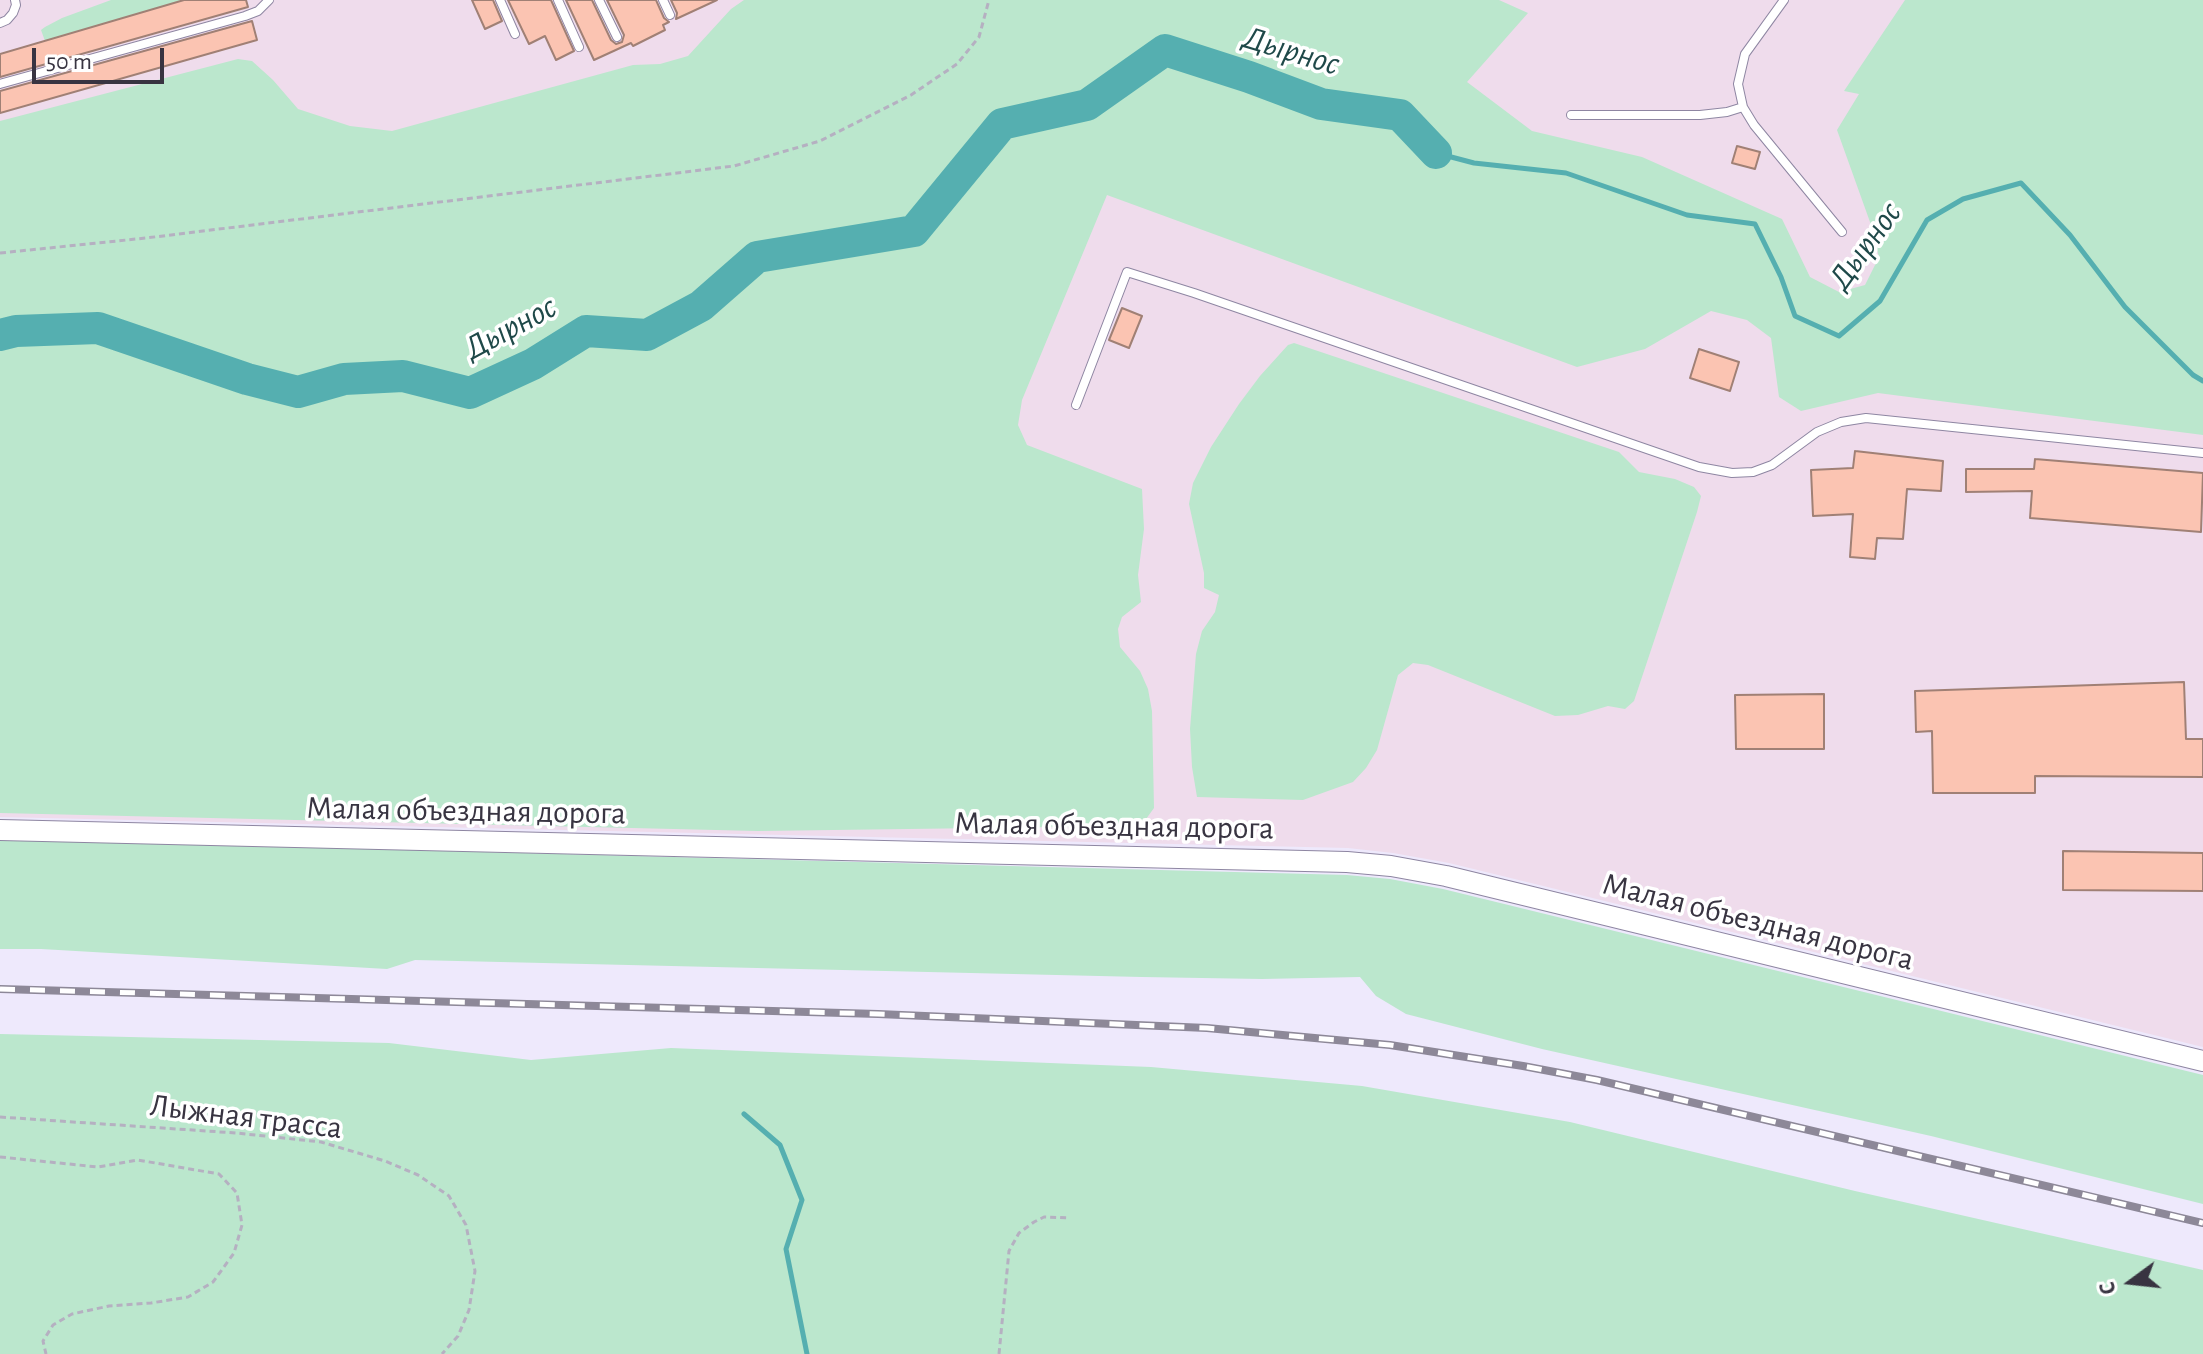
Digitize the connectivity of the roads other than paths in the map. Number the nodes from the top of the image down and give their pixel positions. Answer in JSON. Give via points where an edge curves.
{"nodes":[{"id":1,"x":15,"y":0,"type":"edge"},
{"id":2,"x":269,"y":0,"type":"edge"},
{"id":3,"x":500,"y":0,"type":"edge"},
{"id":4,"x":558,"y":0,"type":"edge"},
{"id":5,"x":599,"y":0,"type":"edge"},
{"id":6,"x":663,"y":0,"type":"edge"},
{"id":7,"x":1784,"y":0,"type":"edge"},
{"id":8,"x":670,"y":15,"type":"dead end"},
{"id":9,"x":0,"y":23,"type":"edge"},
{"id":10,"x":515,"y":34,"type":"dead end"},
{"id":11,"x":617,"y":37,"type":"dead end"},
{"id":12,"x":579,"y":47,"type":"dead end"},
{"id":13,"x":0,"y":84,"type":"edge"},
{"id":14,"x":1743,"y":107,"type":"junction"},
{"id":15,"x":1571,"y":115,"type":"dead end"},
{"id":16,"x":1842,"y":232,"type":"dead end"},
{"id":17,"x":1076,"y":405,"type":"dead end"},
{"id":18,"x":2203,"y":453,"type":"edge"},
{"id":19,"x":0,"y":830,"type":"edge"},
{"id":20,"x":2203,"y":1061,"type":"edge"}],
"edges":[{"from":1,"to":9,"type":"lane","via":[[13,13]]},
{"from":2,"to":13,"type":"lane","via":[[245,16]]},
{"from":3,"to":10,"type":"lane"},
{"from":4,"to":12,"type":"lane"},
{"from":5,"to":11,"type":"lane"},
{"from":6,"to":8,"type":"lane"},
{"from":7,"to":14,"type":"lane","via":[[1745,54],[1738,84]]},
{"from":14,"to":15,"type":"lane","via":[[1700,115]]},
{"from":14,"to":16,"type":"lane"},
{"from":17,"to":18,"type":"lane","via":[[1127,272],[1699,467],[1732,473],[1772,465],[1817,432],[1866,418]]},
{"from":19,"to":20,"type":"street","name":"Малая объездная дорога","via":[[1391,866]]}]}
